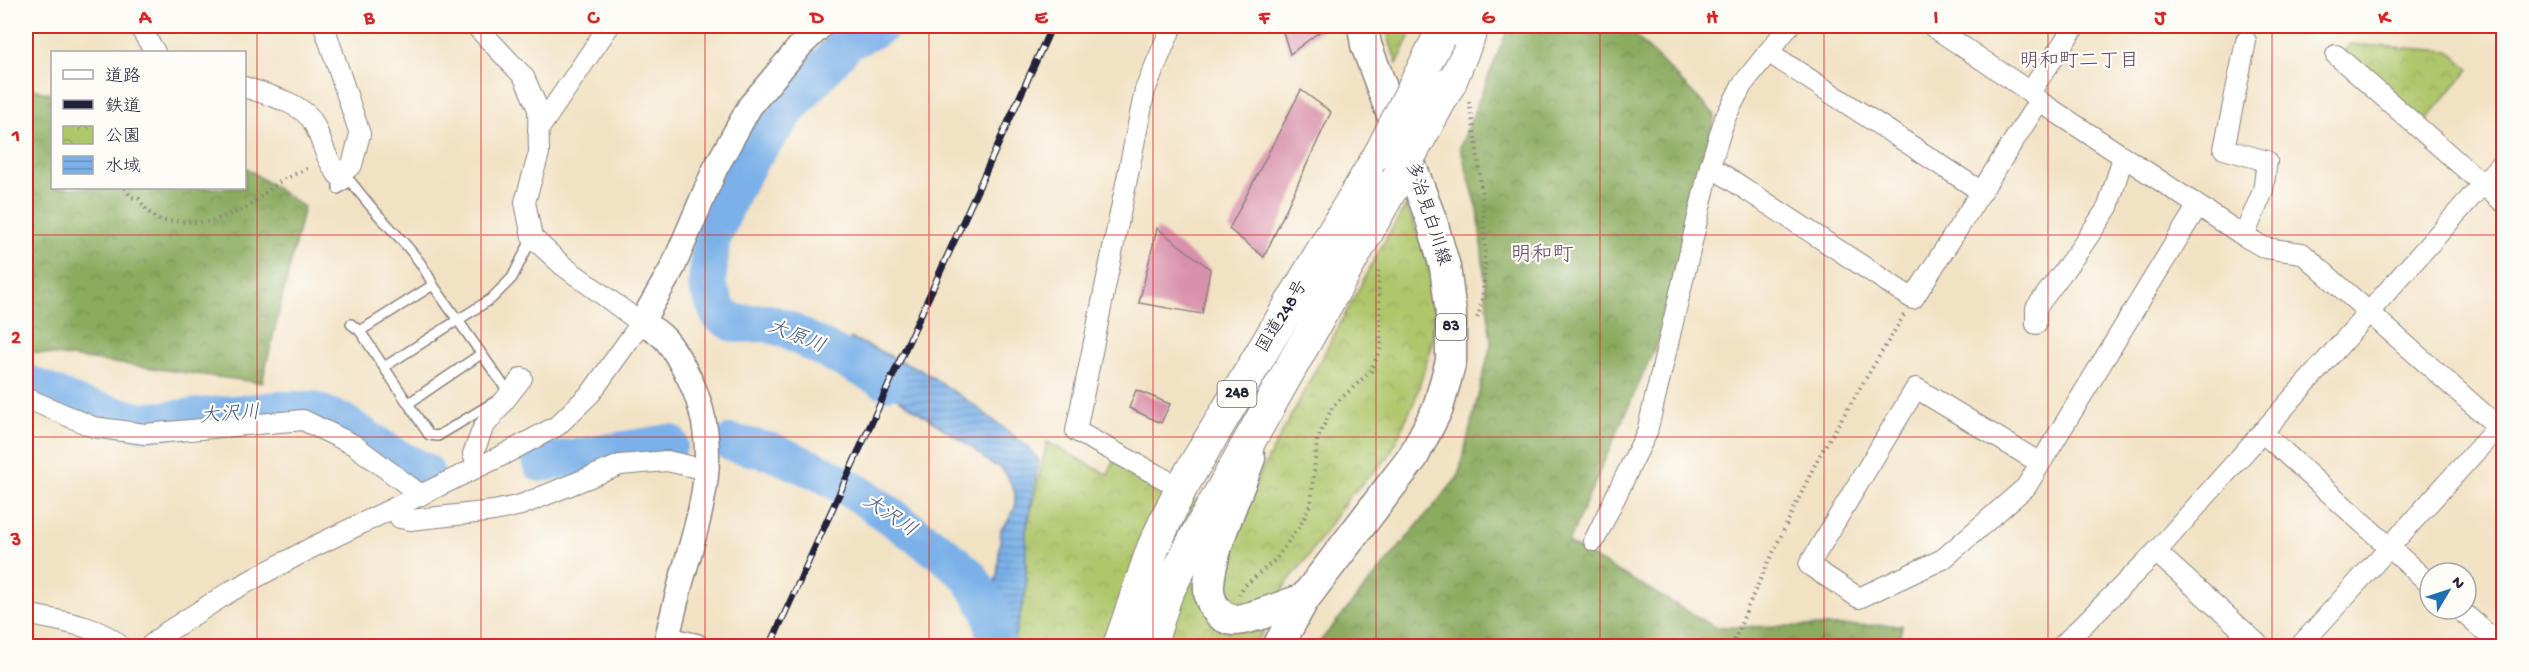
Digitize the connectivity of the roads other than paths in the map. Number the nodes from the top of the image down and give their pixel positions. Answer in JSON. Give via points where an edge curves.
{"nodes":[{"id":1,"x":139,"y":26,"type":"edge"},
{"id":2,"x":324,"y":26,"type":"edge"},
{"id":3,"x":476,"y":26,"type":"edge"},
{"id":4,"x":609,"y":26,"type":"edge"},
{"id":5,"x":821,"y":26,"type":"edge"},
{"id":6,"x":1172,"y":26,"type":"edge"},
{"id":7,"x":1363,"y":26,"type":"edge"},
{"id":8,"x":1473,"y":26,"type":"edge"},
{"id":9,"x":1789,"y":26,"type":"edge"},
{"id":10,"x":1932,"y":26,"type":"edge"},
{"id":11,"x":2075,"y":26,"type":"edge"},
{"id":12,"x":1441,"y":32,"type":"edge"},
{"id":13,"x":2247,"y":40,"type":"dead end"},
{"id":14,"x":154,"y":51,"type":"edge"},
{"id":15,"x":1768,"y":52,"type":"junction"},
{"id":16,"x":2336,"y":55,"type":"dead end"},
{"id":17,"x":246,"y":88,"type":"edge"},
{"id":18,"x":2035,"y":96,"type":"junction"},
{"id":19,"x":538,"y":130,"type":"junction"},
{"id":20,"x":2123,"y":157,"type":"junction"},
{"id":21,"x":2504,"y":160,"type":"edge"},
{"id":22,"x":1710,"y":166,"type":"junction"},
{"id":23,"x":333,"y":168,"type":"junction"},
{"id":24,"x":2482,"y":183,"type":"junction"},
{"id":25,"x":1982,"y":192,"type":"junction"},
{"id":26,"x":2504,"y":203,"type":"edge"},
{"id":27,"x":2197,"y":207,"type":"junction"},
{"id":28,"x":2244,"y":236,"type":"junction"},
{"id":29,"x":532,"y":237,"type":"junction"},
{"id":30,"x":433,"y":285,"type":"junction"},
{"id":31,"x":2370,"y":312,"type":"junction"},
{"id":32,"x":459,"y":321,"type":"junction"},
{"id":33,"x":641,"y":323,"type":"junction"},
{"id":34,"x":351,"y":324,"type":"dead end"},
{"id":35,"x":2036,"y":324,"type":"dead end"},
{"id":36,"x":360,"y":331,"type":"junction"},
{"id":37,"x":482,"y":354,"type":"junction"},
{"id":38,"x":384,"y":367,"type":"junction"},
{"id":39,"x":515,"y":386,"type":"junction"},
{"id":40,"x":26,"y":398,"type":"edge"},
{"id":41,"x":409,"y":403,"type":"junction"},
{"id":42,"x":1270,"y":405,"type":"junction"},
{"id":43,"x":2502,"y":426,"type":"edge"},
{"id":44,"x":2262,"y":432,"type":"junction"},
{"id":45,"x":2040,"y":463,"type":"junction"},
{"id":46,"x":478,"y":467,"type":"junction"},
{"id":47,"x":707,"y":470,"type":"junction"},
{"id":48,"x":1181,"y":488,"type":"junction"},
{"id":49,"x":421,"y":495,"type":"junction"},
{"id":50,"x":395,"y":508,"type":"junction"},
{"id":51,"x":1594,"y":541,"type":"dead end"},
{"id":52,"x":2390,"y":548,"type":"junction"},
{"id":53,"x":2156,"y":552,"type":"junction"},
{"id":54,"x":2418,"y":573,"type":"edge"},
{"id":55,"x":1304,"y":599,"type":"junction"},
{"id":56,"x":26,"y":614,"type":"edge"},
{"id":57,"x":2473,"y":621,"type":"edge"},
{"id":58,"x":666,"y":643,"type":"edge"},
{"id":59,"x":120,"y":646,"type":"edge"},
{"id":60,"x":150,"y":646,"type":"edge"},
{"id":61,"x":696,"y":646,"type":"edge"},
{"id":62,"x":1119,"y":646,"type":"edge"},
{"id":63,"x":1150,"y":646,"type":"edge"},
{"id":64,"x":1278,"y":646,"type":"edge"},
{"id":65,"x":2062,"y":646,"type":"edge"},
{"id":66,"x":2260,"y":646,"type":"edge"},
{"id":67,"x":2300,"y":646,"type":"edge"},
{"id":68,"x":2501,"y":646,"type":"edge"}],
"edges":[{"from":1,"to":14,"type":"street"},
{"from":2,"to":23,"type":"street","via":[[360,134],[352,165]]},
{"from":3,"to":19,"type":"street","via":[[524,77],[538,109]]},
{"from":4,"to":19,"type":"street"},
{"from":5,"to":33,"type":"street","via":[[750,106],[715,170],[673,267]]},
{"from":6,"to":48,"type":"street","via":[[1145,90],[1076,431]]},
{"from":7,"to":55,"type":"main road","name":"多治見白川線","number":"83","via":[[1366,45],[1445,267],[1451,313],[1451,361],[1438,408],[1413,457]]},
{"from":8,"to":42,"type":"highway","name":"国道248号","number":"248","bridge":true,"via":[[1459,89],[1397,179]]},
{"from":9,"to":15,"type":"street"},
{"from":10,"to":18,"type":"street"},
{"from":11,"to":18,"type":"street"},
{"from":12,"to":48,"type":"highway","name":"国道248号","number":"248","bridge":true,"via":[[1381,152]]},
{"from":13,"to":28,"type":"street","via":[[2224,149],[2266,161],[2263,191]]},
{"from":15,"to":22,"type":"street","via":[[1742,85],[1725,118]]},
{"from":15,"to":25,"type":"street"},
{"from":16,"to":24,"type":"street"},
{"from":17,"to":23,"type":"street","via":[[289,102],[313,121]]},
{"from":18,"to":20,"type":"street"},
{"from":18,"to":25,"type":"street"},
{"from":19,"to":29,"type":"street","via":[[539,153],[525,202]]},
{"from":20,"to":27,"type":"street"},
{"from":20,"to":35,"type":"street","via":[[2108,207],[2036,308]]},
{"from":21,"to":24,"type":"street"},
{"from":22,"to":25,"type":"street","via":[[1913,299]]},
{"from":22,"to":51,"type":"street","via":[[1647,432]]},
{"from":23,"to":30,"type":"lane","via":[[338,189],[350,181],[404,240],[430,274]]},
{"from":24,"to":26,"type":"street"},
{"from":24,"to":31,"type":"street"},
{"from":27,"to":28,"type":"street"},
{"from":27,"to":45,"type":"street"},
{"from":28,"to":31,"type":"street","via":[[2265,248],[2302,253]]},
{"from":29,"to":32,"type":"lane","via":[[512,278],[491,299]]},
{"from":29,"to":33,"type":"street","via":[[562,266]]},
{"from":30,"to":32,"type":"lane"},
{"from":30,"to":36,"type":"lane"},
{"from":31,"to":43,"type":"street"},
{"from":31,"to":44,"type":"street"},
{"from":32,"to":37,"type":"lane"},
{"from":32,"to":38,"type":"lane"},
{"from":33,"to":46,"type":"street","via":[[591,393],[557,426]]},
{"from":33,"to":47,"type":"street","via":[[657,330],[694,386],[704,421]]},
{"from":34,"to":36,"type":"lane"},
{"from":36,"to":38,"type":"lane"},
{"from":37,"to":39,"type":"lane"},
{"from":37,"to":41,"type":"lane"},
{"from":38,"to":41,"type":"lane"},
{"from":39,"to":41,"type":"lane","via":[[438,436],[429,435]]},
{"from":39,"to":46,"type":"street","via":[[483,428],[473,454]]},
{"from":40,"to":49,"type":"street","via":[[93,427],[145,434],[303,420],[354,445]]},
{"from":42,"to":55,"type":"main road","via":[[1215,555],[1209,587],[1213,604],[1227,619],[1250,618]]},
{"from":42,"to":63,"type":"highway","name":"国道248号","number":"248","via":[[1166,595]]},
{"from":43,"to":52,"type":"street"},
{"from":44,"to":52,"type":"street"},
{"from":44,"to":53,"type":"street"},
{"from":45,"to":45,"type":"street","via":[[1916,388],[1809,565],[1859,598],[1943,559],[2026,487]]},
{"from":46,"to":49,"type":"street"},
{"from":47,"to":50,"type":"street","via":[[666,461],[620,465],[554,494],[494,511],[410,520],[400,518]]},
{"from":47,"to":58,"type":"street","via":[[704,501]]},
{"from":48,"to":62,"type":"highway","name":"国道248号","number":"248","via":[[1154,548]]},
{"from":49,"to":50,"type":"street"},
{"from":50,"to":60,"type":"street","via":[[231,591]]},
{"from":52,"to":54,"type":"street"},
{"from":52,"to":67,"type":"street"},
{"from":53,"to":65,"type":"street"},
{"from":53,"to":66,"type":"street"},
{"from":55,"to":64,"type":"main road","name":"多治見白川線","number":"83"},
{"from":56,"to":59,"type":"street","via":[[84,627]]},
{"from":57,"to":68,"type":"street"},
{"from":58,"to":61,"type":"street"}]}
